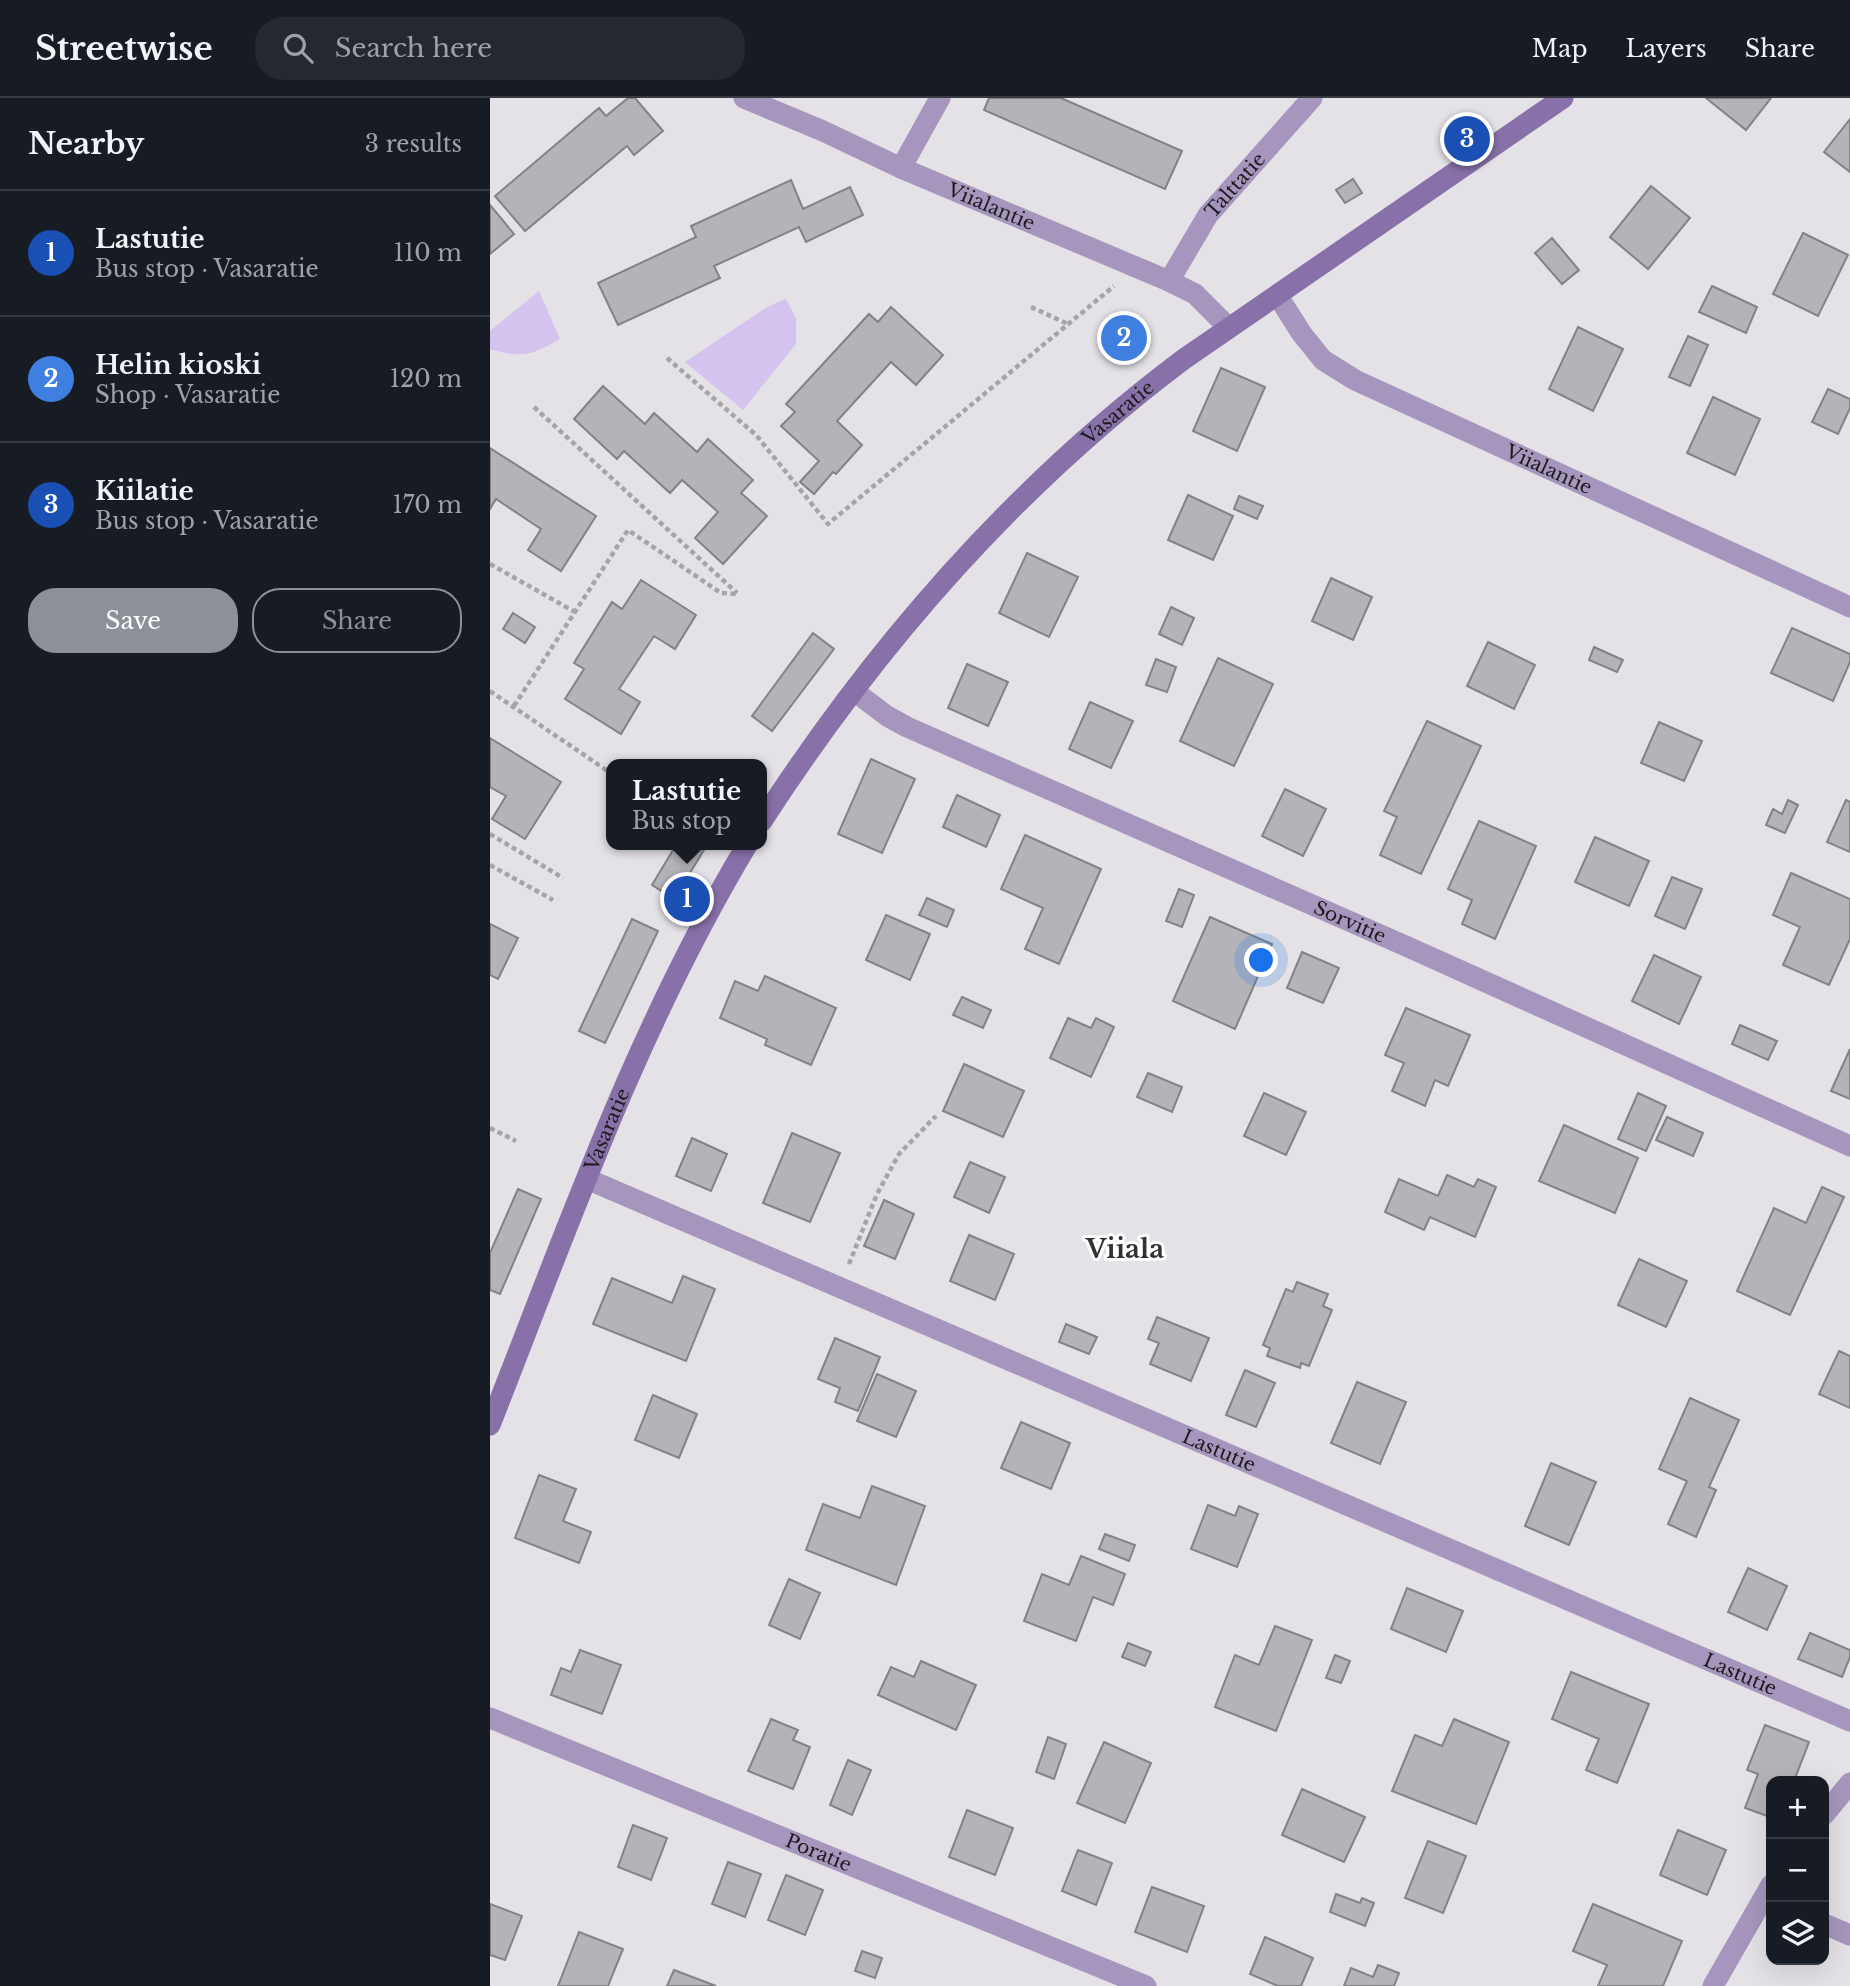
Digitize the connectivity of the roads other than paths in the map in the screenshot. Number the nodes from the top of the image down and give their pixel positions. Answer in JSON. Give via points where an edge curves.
{"nodes":[{"id":1,"x":744,"y":98,"type":"edge"},
{"id":2,"x":940,"y":98,"type":"edge"},
{"id":3,"x":1312,"y":98,"type":"edge"},
{"id":4,"x":1563,"y":98,"type":"edge"},
{"id":5,"x":901,"y":168,"type":"junction"},
{"id":6,"x":1169,"y":281,"type":"junction"},
{"id":7,"x":1277,"y":295,"type":"junction"},
{"id":8,"x":1228,"y":327,"type":"junction"},
{"id":9,"x":1850,"y":607,"type":"edge"},
{"id":10,"x":854,"y":691,"type":"junction"},
{"id":11,"x":767,"y":813,"type":"edge"},
{"id":12,"x":744,"y":850,"type":"edge"},
{"id":13,"x":1850,"y":1146,"type":"edge"},
{"id":14,"x":587,"y":1179,"type":"junction"},
{"id":15,"x":490,"y":1425,"type":"edge"},
{"id":16,"x":490,"y":1718,"type":"edge"},
{"id":17,"x":1850,"y":1721,"type":"edge"},
{"id":18,"x":1850,"y":1783,"type":"edge"},
{"id":19,"x":1829,"y":1809,"type":"edge"},
{"id":20,"x":1766,"y":1898,"type":"edge"},
{"id":21,"x":1829,"y":1926,"type":"edge"},
{"id":22,"x":1850,"y":1935,"type":"edge"},
{"id":23,"x":1146,"y":1986,"type":"edge"},
{"id":24,"x":1713,"y":1986,"type":"edge"}],
"edges":[{"from":1,"to":5,"type":"street","name":"Viialantie"},
{"from":2,"to":5,"type":"street"},
{"from":3,"to":6,"type":"street","name":"Talttatie","via":[[1208,215]]},
{"from":4,"to":7,"type":"street","name":"Vasaratie"},
{"from":5,"to":6,"type":"street","name":"Viialantie"},
{"from":6,"to":8,"type":"street","name":"Viialantie","via":[[1195,294]]},
{"from":7,"to":8,"type":"street","name":"Vasaratie"},
{"from":7,"to":9,"type":"street","name":"Viialantie","via":[[1323,360],[1355,380]]},
{"from":8,"to":10,"type":"street","name":"Vasaratie","via":[[1129,400],[1026,493],[939,586]]},
{"from":10,"to":11,"type":"street","name":"Vasaratie"},
{"from":10,"to":13,"type":"street","name":"Sorvitie","via":[[907,727]]},
{"from":12,"to":14,"type":"street","name":"Vasaratie","via":[[661,1002]]},
{"from":14,"to":15,"type":"street","name":"Vasaratie"},
{"from":14,"to":17,"type":"street","name":"Lastutie"},
{"from":16,"to":23,"type":"street","name":"Poratie"},
{"from":18,"to":19,"type":"street"},
{"from":20,"to":24,"type":"street"},
{"from":21,"to":22,"type":"street"}]}
